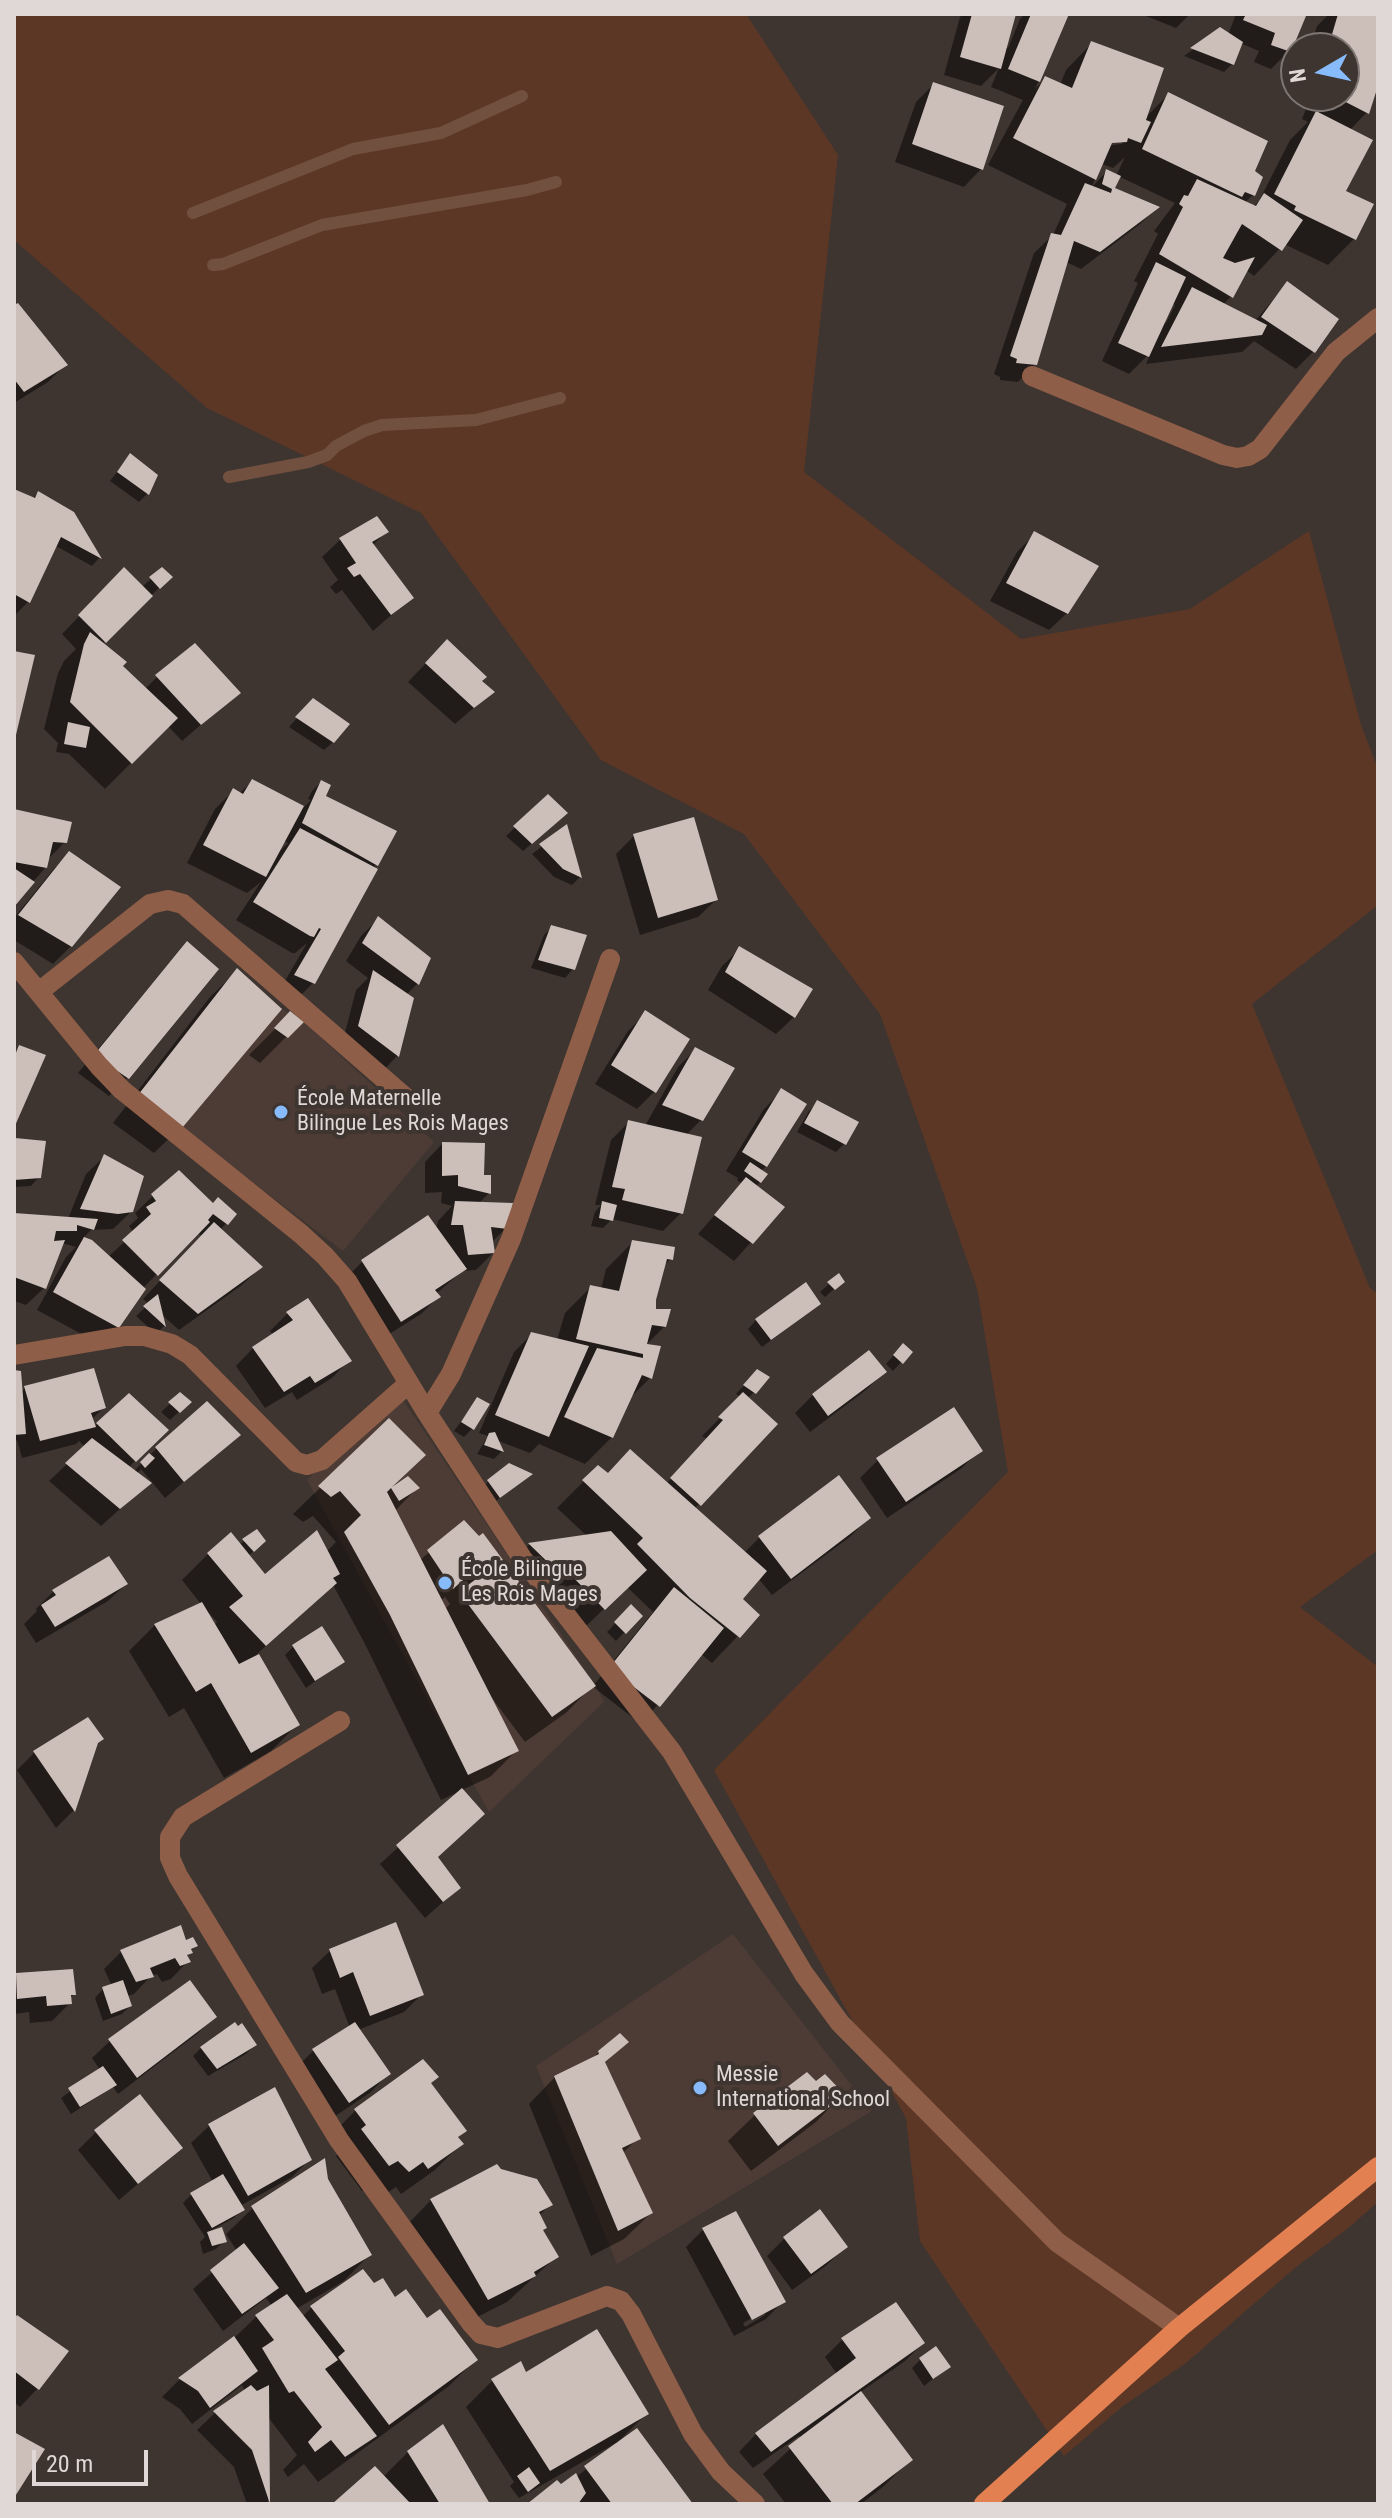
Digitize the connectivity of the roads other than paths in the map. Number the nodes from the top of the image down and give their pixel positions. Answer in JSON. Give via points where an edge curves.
{"nodes":[{"id":1,"x":1378,"y":318,"type":"edge"},
{"id":2,"x":1032,"y":376,"type":"dead end"},
{"id":3,"x":610,"y":959,"type":"dead end"},
{"id":4,"x":14,"y":962,"type":"edge"},
{"id":5,"x":40,"y":991,"type":"junction"},
{"id":6,"x":406,"y":1098,"type":"dead end"},
{"id":7,"x":14,"y":1355,"type":"edge"},
{"id":8,"x":409,"y":1383,"type":"junction"},
{"id":9,"x":427,"y":1413,"type":"junction"},
{"id":10,"x":340,"y":1721,"type":"dead end"},
{"id":11,"x":1378,"y":2167,"type":"edge"},
{"id":12,"x":1179,"y":2328,"type":"junction"},
{"id":13,"x":755,"y":2504,"type":"edge"},
{"id":14,"x":984,"y":2504,"type":"edge"}],
"edges":[{"from":1,"to":2,"type":"street","via":[[1336,352],[1260,449],[1248,456],[1223,455]]},
{"from":3,"to":9,"type":"street","via":[[511,1239],[451,1374]]},
{"from":4,"to":5,"type":"street"},
{"from":5,"to":6,"type":"street","via":[[150,904],[183,904]]},
{"from":5,"to":8,"type":"street","via":[[122,1090],[325,1256],[347,1281]]},
{"from":7,"to":8,"type":"street","via":[[125,1336],[172,1344],[190,1355],[296,1462],[307,1465],[322,1460]]},
{"from":8,"to":9,"type":"street"},
{"from":9,"to":12,"type":"street","via":[[522,1558],[672,1752],[804,1974],[840,2023],[1057,2242]]},
{"from":10,"to":13,"type":"street","via":[[183,1817],[170,1837],[170,1858],[178,1876],[339,2140],[481,2334],[498,2338],[607,2296],[621,2301],[693,2434],[721,2472]]},
{"from":11,"to":12,"type":"main road"},
{"from":12,"to":14,"type":"main road"}]}
